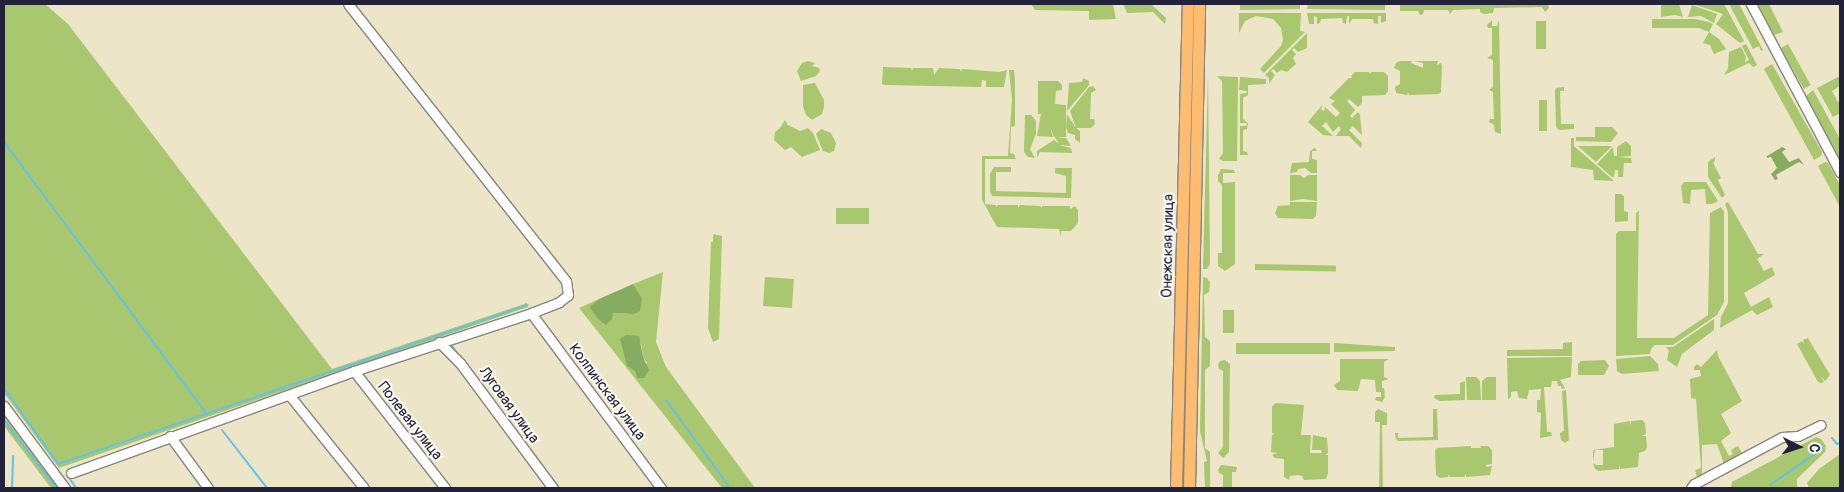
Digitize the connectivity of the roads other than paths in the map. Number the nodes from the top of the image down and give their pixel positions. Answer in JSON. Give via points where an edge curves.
{"nodes":[{"id":1,"x":348,"y":4,"type":"edge"},
{"id":2,"x":1188,"y":4,"type":"edge"},
{"id":3,"x":1199,"y":4,"type":"edge"},
{"id":4,"x":1751,"y":4,"type":"edge"},
{"id":5,"x":1840,"y":172,"type":"edge"},
{"id":6,"x":531,"y":313,"type":"junction"},
{"id":7,"x":439,"y":342,"type":"junction"},
{"id":8,"x":354,"y":371,"type":"junction"},
{"id":9,"x":290,"y":396,"type":"junction"},
{"id":10,"x":4,"y":406,"type":"edge"},
{"id":11,"x":1820,"y":425,"type":"dead end"},
{"id":12,"x":170,"y":436,"type":"junction"},
{"id":13,"x":70,"y":473,"type":"dead end"},
{"id":14,"x":65,"y":488,"type":"edge"},
{"id":15,"x":208,"y":488,"type":"edge"},
{"id":16,"x":364,"y":488,"type":"edge"},
{"id":17,"x":444,"y":488,"type":"edge"},
{"id":18,"x":553,"y":488,"type":"edge"},
{"id":19,"x":661,"y":488,"type":"edge"},
{"id":20,"x":1176,"y":488,"type":"edge"},
{"id":21,"x":1189,"y":488,"type":"edge"},
{"id":22,"x":1691,"y":488,"type":"edge"}],
"edges":[{"from":1,"to":6,"type":"street","via":[[566,281],[568,295]]},
{"from":2,"to":20,"type":"main road","name":"Онежская улица"},
{"from":3,"to":21,"type":"main road","name":"Онежская улица"},
{"from":4,"to":5,"type":"street"},
{"from":6,"to":7,"type":"street"},
{"from":6,"to":19,"type":"street","name":"Колпинская улица"},
{"from":7,"to":8,"type":"street"},
{"from":7,"to":18,"type":"street","name":"Луговая улица","via":[[460,363]]},
{"from":8,"to":9,"type":"street"},
{"from":8,"to":17,"type":"street","name":"Полевая улица"},
{"from":9,"to":12,"type":"street"},
{"from":9,"to":16,"type":"street"},
{"from":10,"to":14,"type":"street"},
{"from":11,"to":22,"type":"street","via":[[1798,436],[1782,437]]},
{"from":12,"to":13,"type":"street"},
{"from":12,"to":15,"type":"street"}]}
